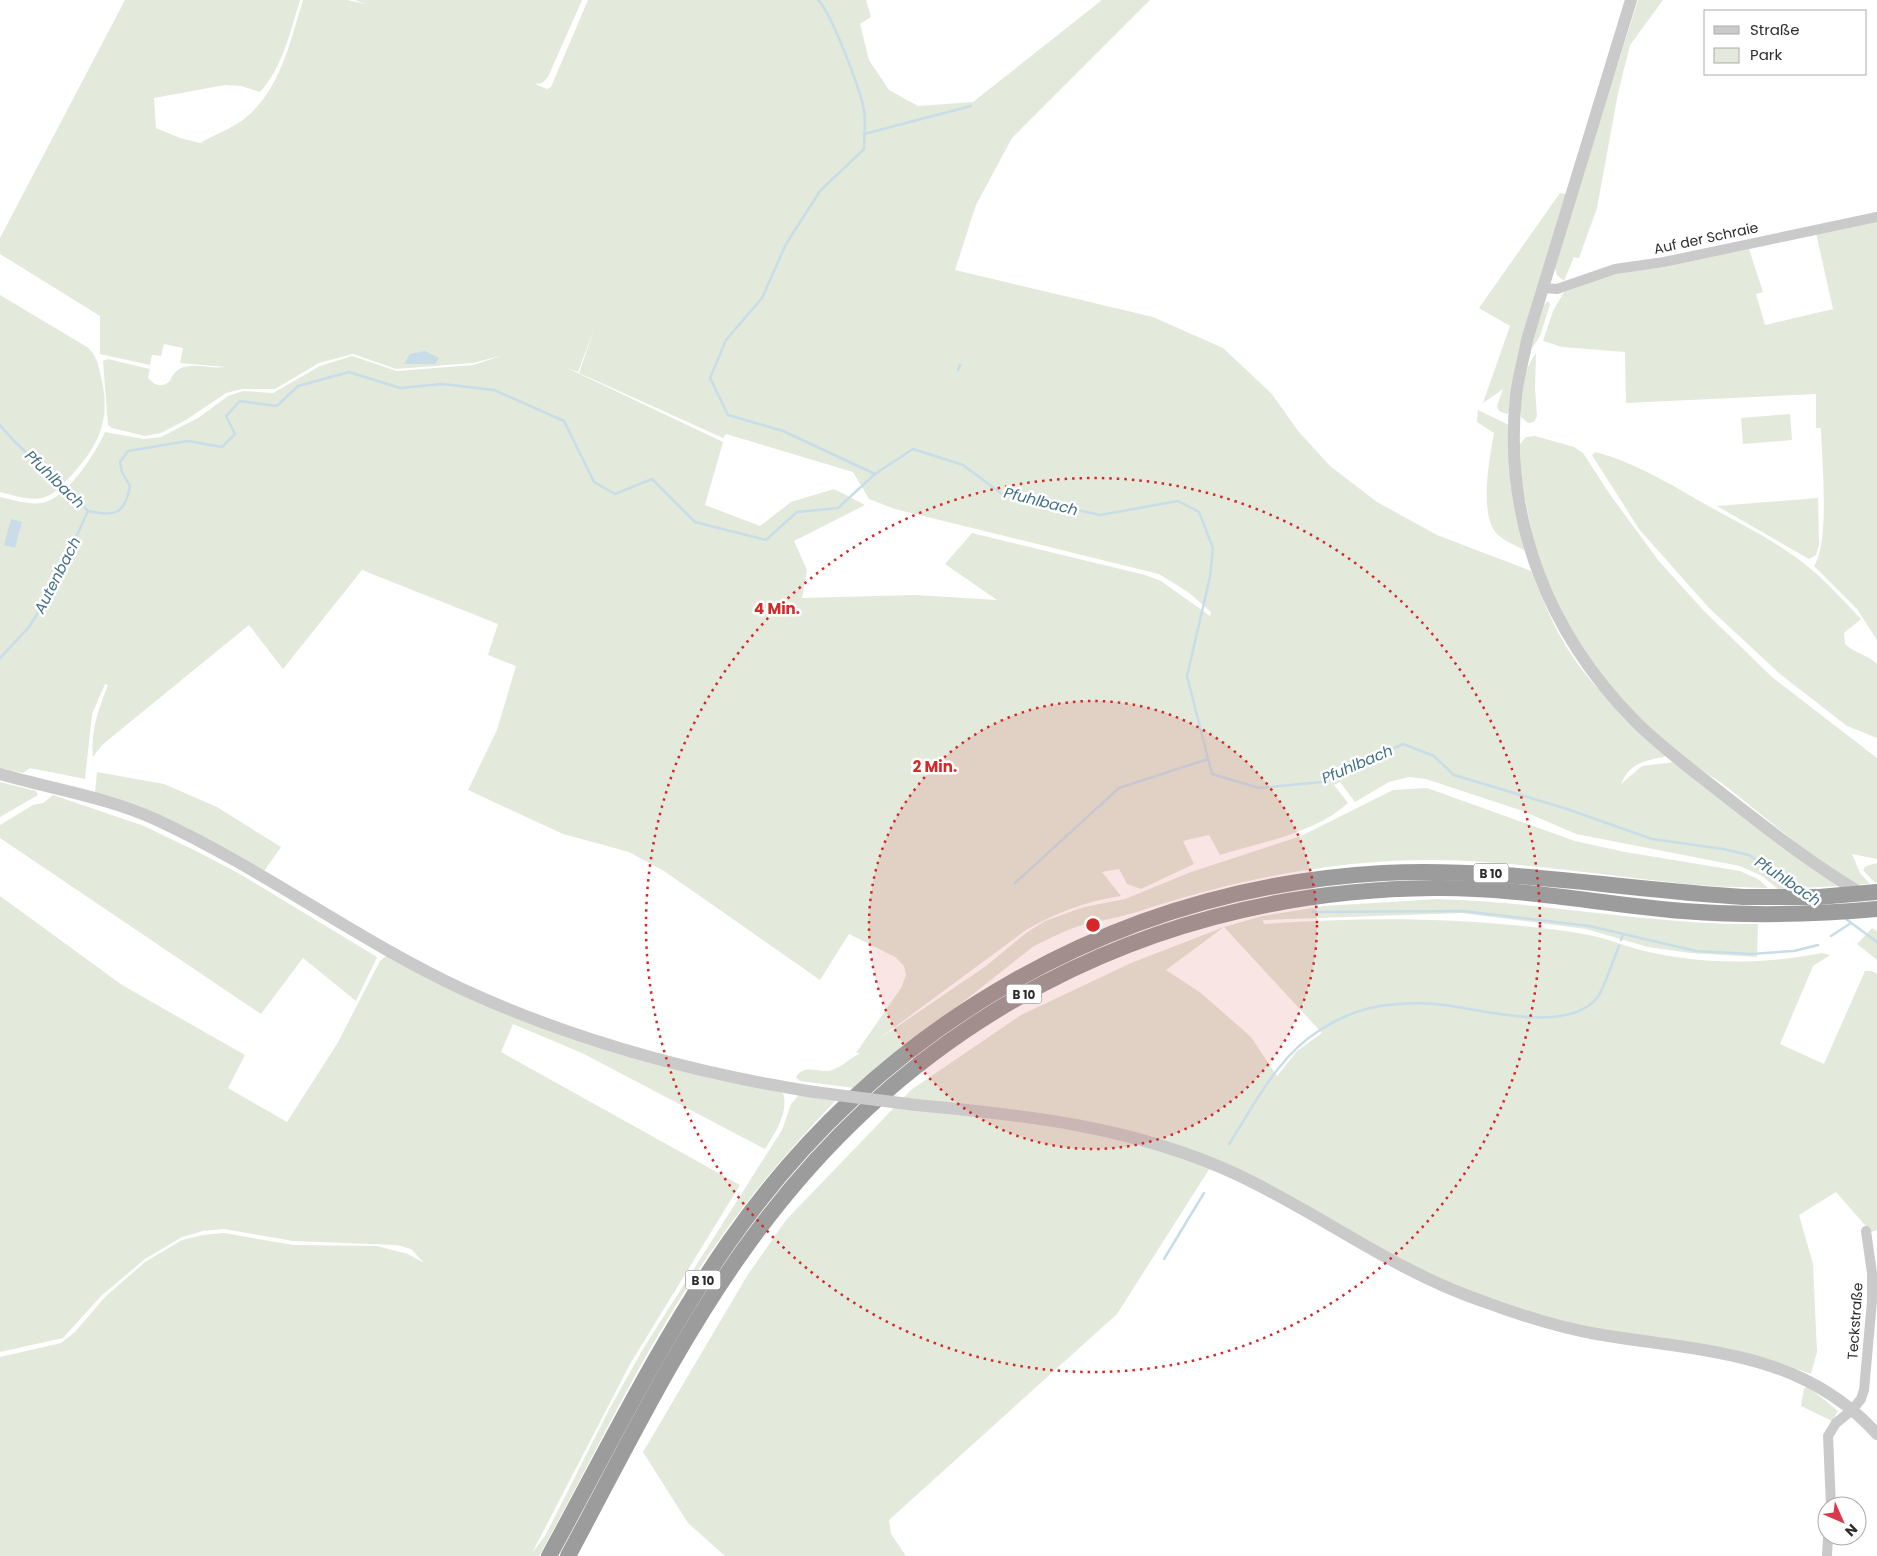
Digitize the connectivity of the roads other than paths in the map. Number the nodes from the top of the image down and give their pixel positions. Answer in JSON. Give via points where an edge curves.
{"nodes":[{"id":1,"x":1631,"y":0,"type":"edge"},
{"id":2,"x":1877,"y":217,"type":"edge"},
{"id":3,"x":1543,"y":288,"type":"junction"},
{"id":4,"x":0,"y":774,"type":"edge"},
{"id":5,"x":1877,"y":892,"type":"edge"},
{"id":6,"x":1877,"y":902,"type":"edge"},
{"id":7,"x":1877,"y":909,"type":"edge"},
{"id":8,"x":1866,"y":1232,"type":"dead end"},
{"id":9,"x":1852,"y":1410,"type":"junction"},
{"id":10,"x":1877,"y":1434,"type":"edge"},
{"id":11,"x":1831,"y":1496,"type":"edge"},
{"id":12,"x":549,"y":1556,"type":"edge"},
{"id":13,"x":568,"y":1556,"type":"edge"}],
"edges":[{"from":1,"to":3,"type":"street"},
{"from":2,"to":3,"type":"street","name":"Auf der Schraie","via":[[1664,262],[1615,269],[1558,289]]},
{"from":3,"to":6,"type":"street","via":[[1527,340],[1516,394],[1517,477],[1532,559],[1569,639],[1606,690],[1636,723],[1802,855]]},
{"from":4,"to":9,"type":"street","bridge":true,"via":[[113,803],[155,819],[212,847],[355,933],[454,985],[553,1025],[704,1071],[814,1092],[1060,1121],[1176,1150],[1238,1175],[1462,1295],[1525,1316],[1590,1332],[1725,1353],[1797,1374]]},
{"from":5,"to":12,"type":"highway","number":"B 10","bridge":true,"via":[[1819,897],[1744,897],[1486,873],[1383,873],[1326,878],[1280,884],[1189,906],[1092,941],[1035,968],[955,1016],[886,1068],[821,1130],[760,1199],[676,1323]]},
{"from":7,"to":13,"type":"highway","number":"B 10","via":[[1816,914],[1741,914],[1488,890],[1396,889],[1330,894],[1239,910],[1166,931],[1094,959],[1012,1001],[945,1044],[900,1079],[832,1142],[774,1208],[691,1330]]},
{"from":8,"to":9,"type":"street","name":"Teckstraße","via":[[1872,1302],[1864,1390]]},
{"from":9,"to":10,"type":"street"},
{"from":9,"to":11,"type":"street","name":"Teckstraße","via":[[1836,1423],[1828,1436]]}]}
